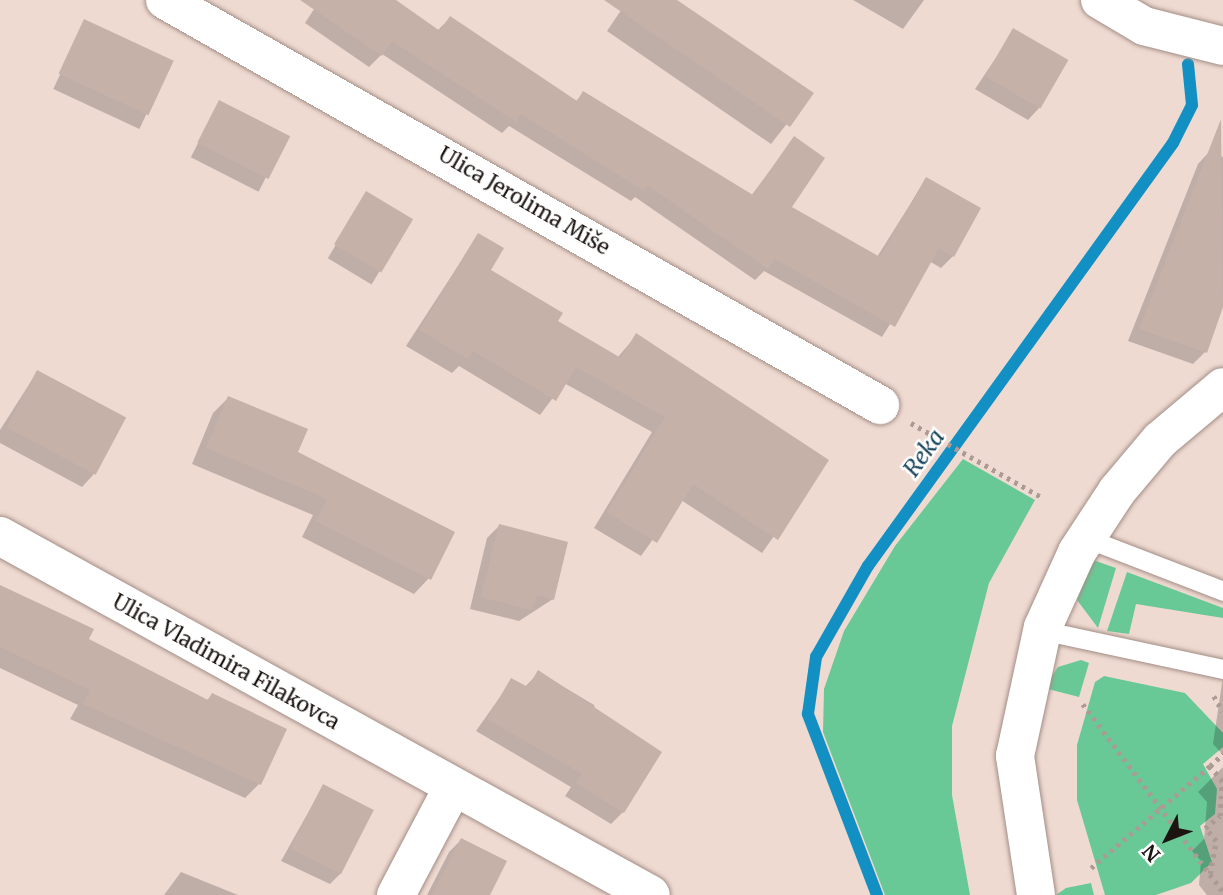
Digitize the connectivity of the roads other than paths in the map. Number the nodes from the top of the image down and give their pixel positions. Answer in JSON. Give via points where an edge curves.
{"nodes":[{"id":1,"x":165,"y":0,"type":"edge"},
{"id":2,"x":1100,"y":0,"type":"edge"},
{"id":3,"x":1223,"y":46,"type":"edge"},
{"id":4,"x":1223,"y":387,"type":"edge"},
{"id":5,"x":880,"y":405,"type":"dead end"},
{"id":6,"x":0,"y":536,"type":"edge"},
{"id":7,"x":1086,"y":538,"type":"junction"},
{"id":8,"x":1223,"y":591,"type":"edge"},
{"id":9,"x":1041,"y":630,"type":"junction"},
{"id":10,"x":1223,"y":670,"type":"edge"},
{"id":11,"x":453,"y":787,"type":"junction"},
{"id":12,"x":396,"y":895,"type":"edge"},
{"id":13,"x":651,"y":895,"type":"edge"},
{"id":14,"x":1036,"y":895,"type":"edge"}],
"edges":[{"from":1,"to":5,"type":"street","name":"Ulica Jerolima Miše"},
{"from":2,"to":3,"type":"street","via":[[1144,26]]},
{"from":4,"to":7,"type":"street","via":[[1140,461]]},
{"from":6,"to":11,"type":"street","name":"Ulica Vladimira Filakovca"},
{"from":7,"to":8,"type":"lane"},
{"from":7,"to":9,"type":"street"},
{"from":9,"to":10,"type":"lane"},
{"from":9,"to":14,"type":"street","via":[[1014,756]]},
{"from":11,"to":12,"type":"street"},
{"from":11,"to":13,"type":"street","name":"Ulica Vladimira Filakovca"}]}
